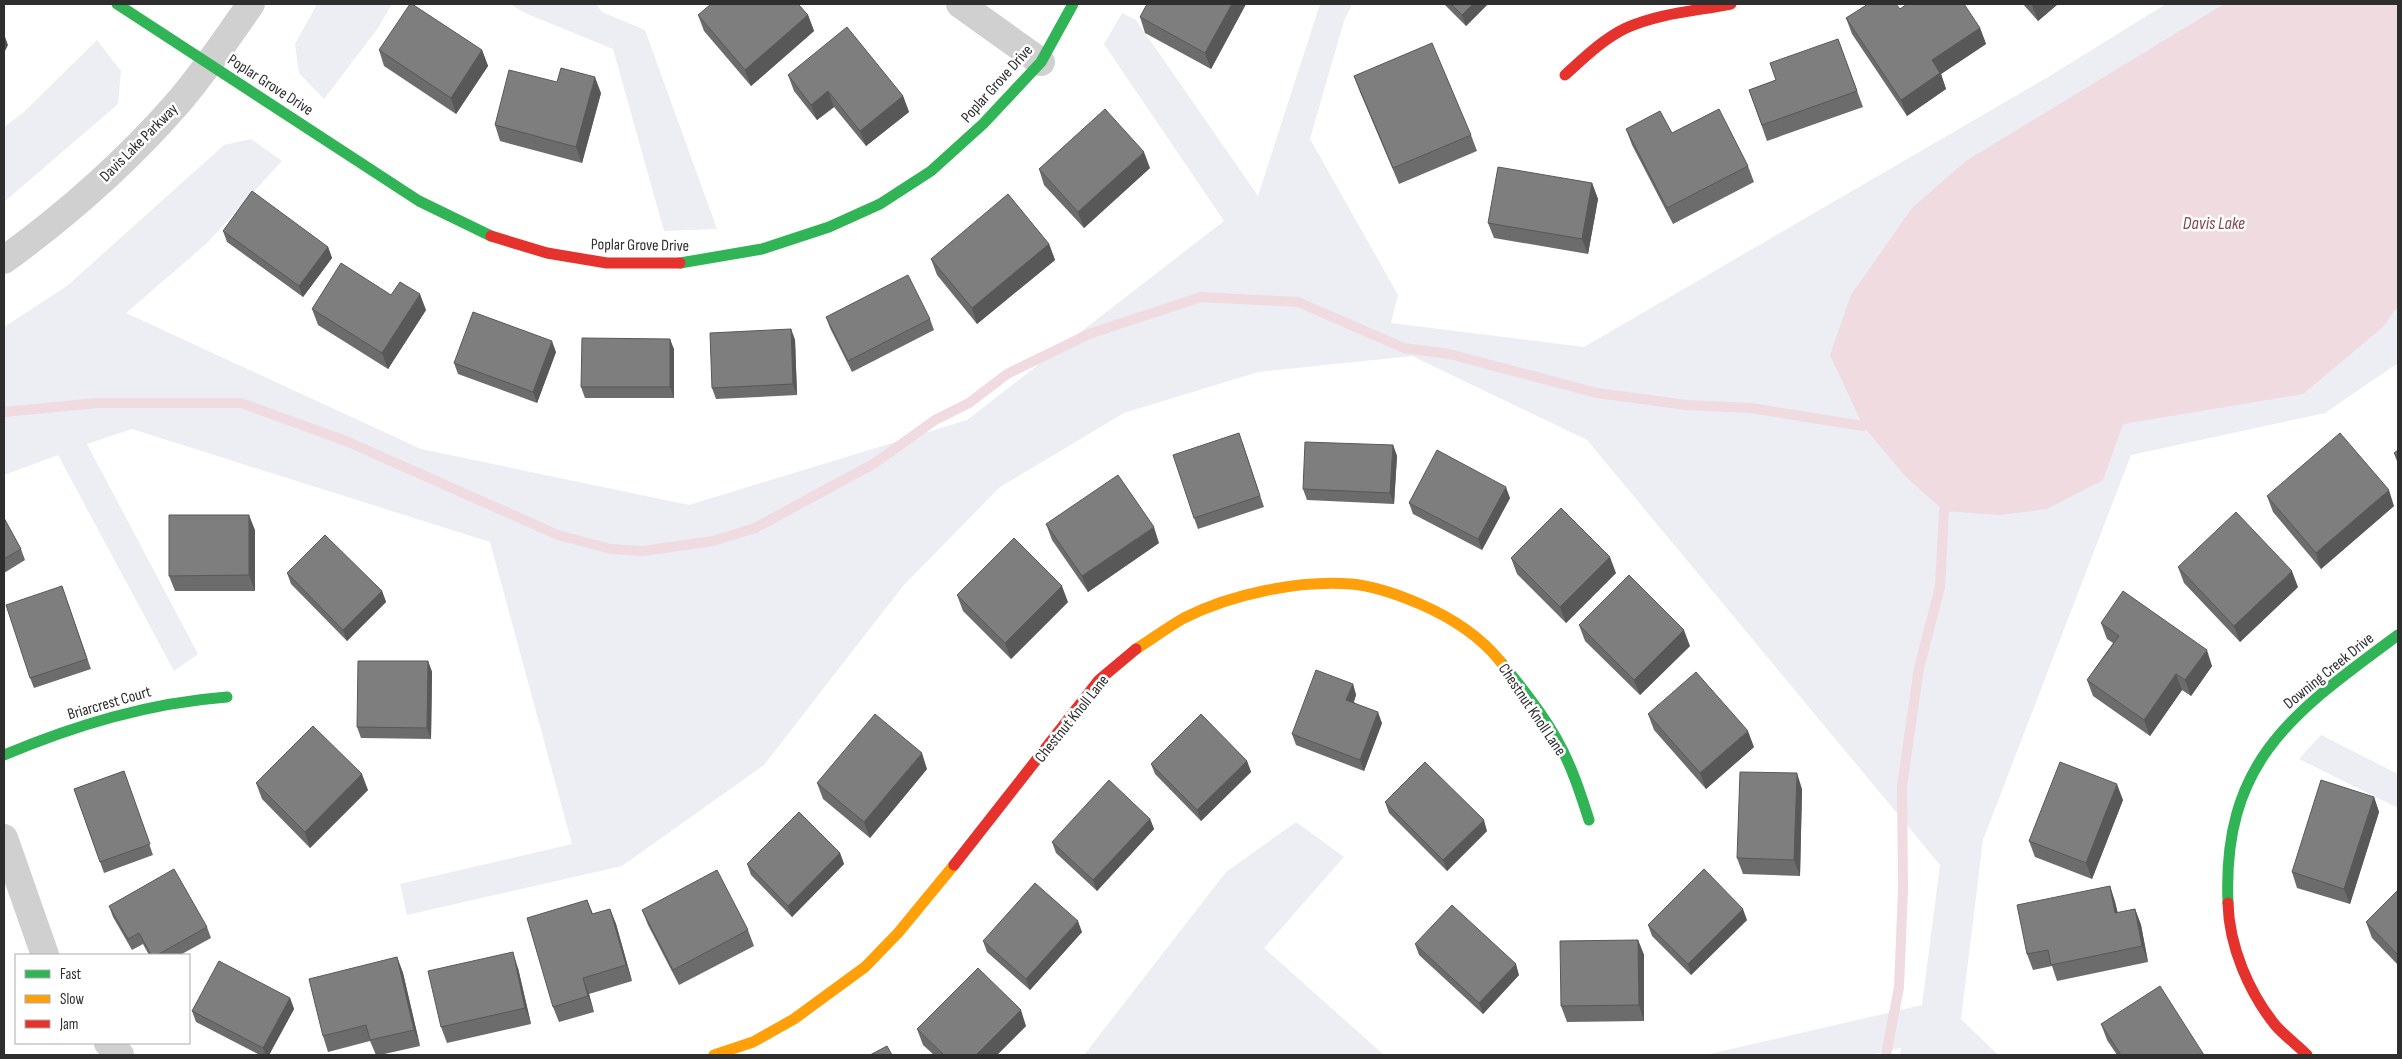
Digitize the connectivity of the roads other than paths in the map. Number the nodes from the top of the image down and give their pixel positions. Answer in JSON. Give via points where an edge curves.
{"nodes":[{"id":1,"x":117,"y":4,"type":"edge"},
{"id":2,"x":251,"y":4,"type":"edge"},
{"id":3,"x":960,"y":4,"type":"edge"},
{"id":4,"x":1073,"y":4,"type":"edge"},
{"id":5,"x":1731,"y":4,"type":"edge"},
{"id":6,"x":1041,"y":62,"type":"junction"},
{"id":7,"x":210,"y":64,"type":"junction"},
{"id":8,"x":1565,"y":75,"type":"dead end"},
{"id":9,"x":4,"y":260,"type":"edge"},
{"id":10,"x":2398,"y":635,"type":"edge"},
{"id":11,"x":227,"y":697,"type":"dead end"},
{"id":12,"x":4,"y":755,"type":"edge"},
{"id":13,"x":1589,"y":820,"type":"dead end"},
{"id":14,"x":4,"y":838,"type":"edge"},
{"id":15,"x":45,"y":954,"type":"edge"},
{"id":16,"x":109,"y":1044,"type":"edge"},
{"id":17,"x":120,"y":1055,"type":"edge"},
{"id":18,"x":714,"y":1055,"type":"edge"},
{"id":19,"x":2307,"y":1055,"type":"edge"}],
"edges":[{"from":1,"to":7,"type":"street","name":"Poplar Grove Drive"},
{"from":2,"to":7,"type":"street","name":"Davis Lake Parkway"},
{"from":3,"to":6,"type":"street"},
{"from":4,"to":6,"type":"street","name":"Poplar Grove Drive"},
{"from":5,"to":8,"type":"street","via":[[1626,28],[1596,46]]},
{"from":6,"to":7,"type":"street","name":"Poplar Grove Drive","via":[[983,124],[932,171],[880,204],[829,227],[762,249],[685,263],[607,263],[547,253],[490,236],[419,201]]},
{"from":7,"to":9,"type":"street","name":"Davis Lake Parkway","via":[[176,106],[123,160],[51,226]]},
{"from":10,"to":19,"type":"street","name":"Downing Creek Drive","via":[[2311,702],[2283,728],[2264,752],[2241,798],[2228,841],[2224,878],[2237,954],[2259,1000],[2275,1024]]},
{"from":11,"to":12,"type":"street","name":"Briarcrest Court","via":[[193,698],[135,708]]},
{"from":13,"to":18,"type":"street","name":"Chestnut Knoll Lane","via":[[1574,775],[1556,738],[1511,674],[1474,635],[1439,612],[1397,594],[1352,584],[1305,584],[1226,602],[1184,618],[1135,649],[1099,680],[948,873],[865,967],[794,1019],[753,1042]]},
{"from":14,"to":15,"type":"street"},
{"from":16,"to":17,"type":"street"}]}
